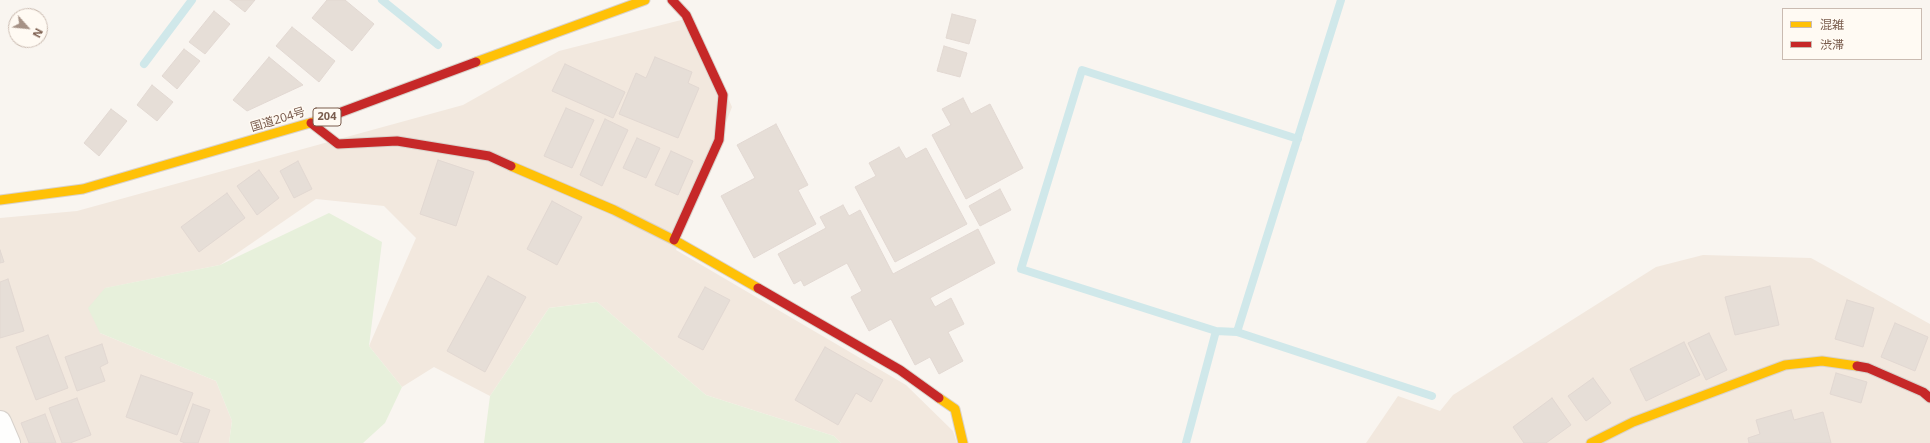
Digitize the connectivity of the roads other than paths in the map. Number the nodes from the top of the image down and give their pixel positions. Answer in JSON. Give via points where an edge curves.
{"nodes":[{"id":1,"x":644,"y":0,"type":"edge"},
{"id":2,"x":672,"y":0,"type":"edge"},
{"id":3,"x":311,"y":123,"type":"junction"},
{"id":4,"x":0,"y":200,"type":"edge"},
{"id":5,"x":674,"y":240,"type":"junction"},
{"id":6,"x":1930,"y":398,"type":"edge"},
{"id":7,"x":0,"y":422,"type":"edge"},
{"id":8,"x":9,"y":443,"type":"edge"},
{"id":9,"x":963,"y":443,"type":"edge"},
{"id":10,"x":1592,"y":443,"type":"edge"}],
"edges":[{"from":1,"to":3,"type":"main road","name":"国道204号","number":"204"},
{"from":2,"to":5,"type":"main road","via":[[686,15],[723,95],[719,140]]},
{"from":3,"to":4,"type":"main road","name":"国道204号","number":"204","via":[[83,189]]},
{"from":3,"to":5,"type":"main road","via":[[338,144],[397,141],[489,156],[614,210]]},
{"from":5,"to":9,"type":"main road","via":[[900,370],[955,409]]},
{"from":6,"to":10,"type":"main road","via":[[1924,392],[1868,368],[1822,361],[1785,365],[1633,422]]},
{"from":7,"to":8,"type":"street"}]}
